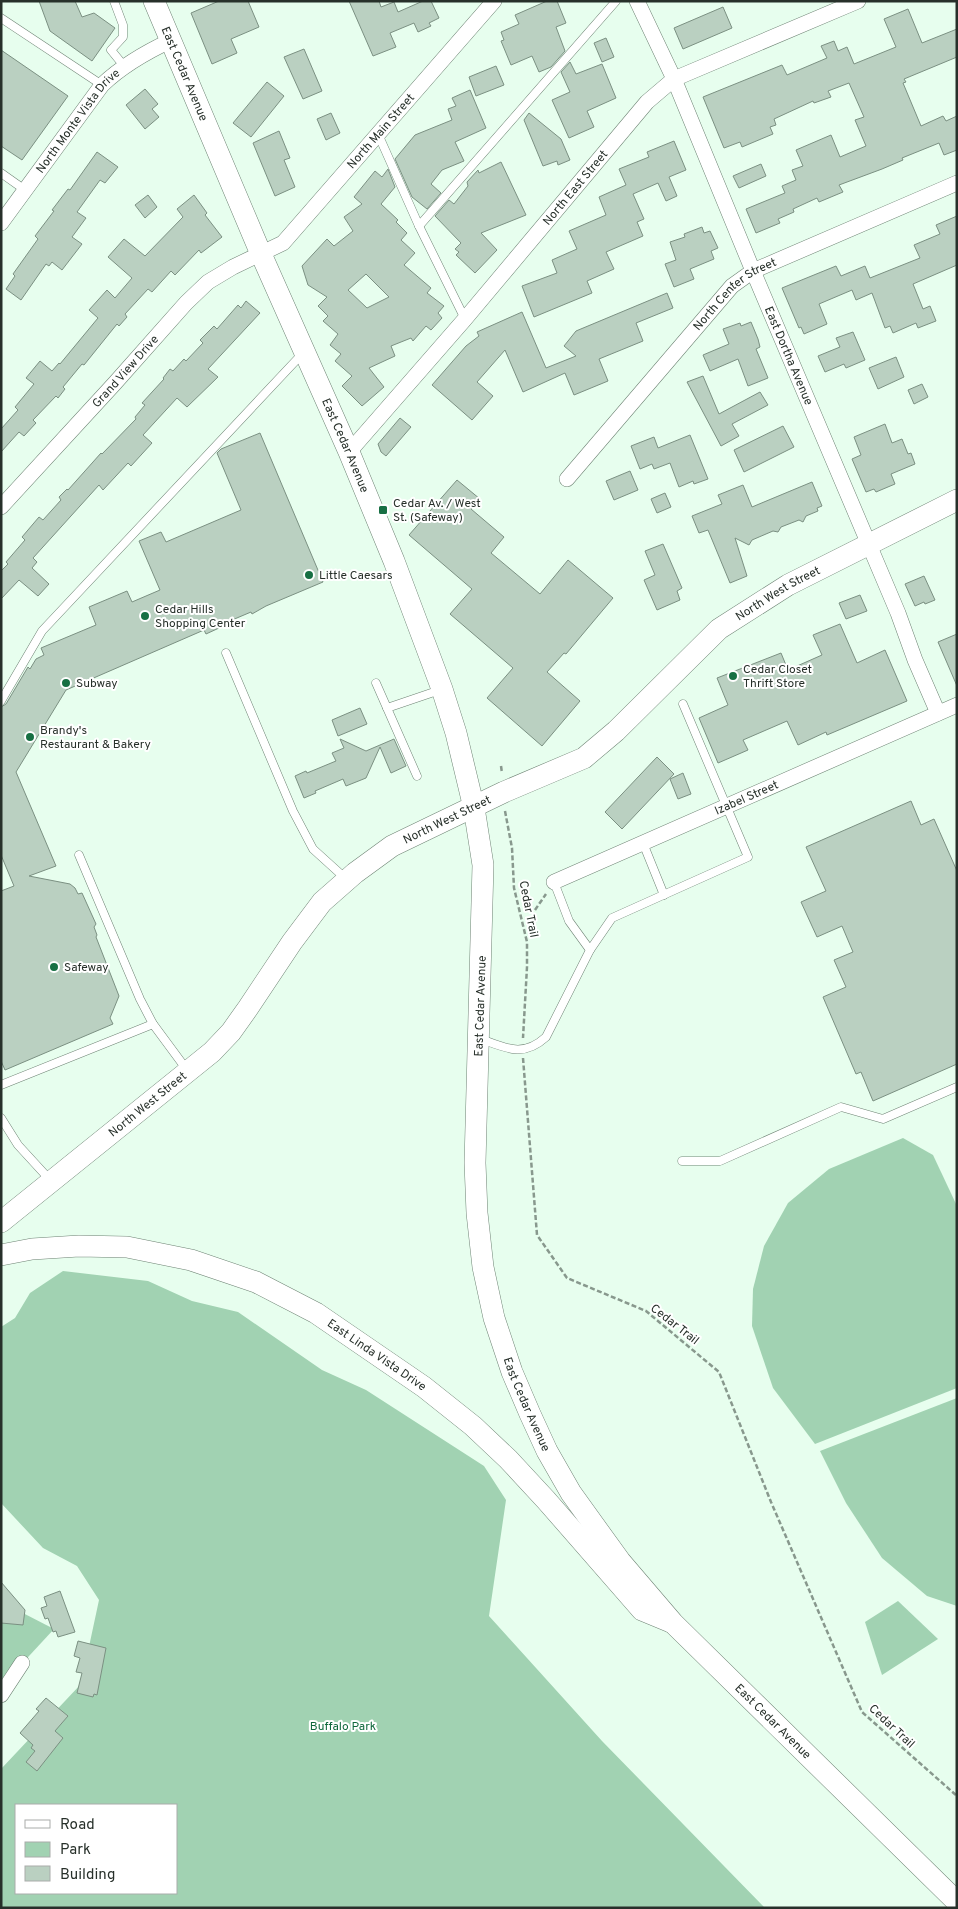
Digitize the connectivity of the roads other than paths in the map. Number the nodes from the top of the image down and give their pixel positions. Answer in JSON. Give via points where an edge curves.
{"nodes":[{"id":1,"x":114,"y":1,"type":"edge"},
{"id":2,"x":494,"y":1,"type":"edge"},
{"id":3,"x":616,"y":1,"type":"edge"},
{"id":4,"x":637,"y":1,"type":"edge"},
{"id":5,"x":858,"y":1,"type":"edge"},
{"id":6,"x":159,"y":4,"type":"edge"},
{"id":7,"x":1,"y":18,"type":"edge"},
{"id":8,"x":172,"y":40,"type":"junction"},
{"id":9,"x":124,"y":66,"type":"junction"},
{"id":10,"x":674,"y":78,"type":"junction"},
{"id":11,"x":102,"y":85,"type":"junction"},
{"id":12,"x":378,"y":134,"type":"junction"},
{"id":13,"x":1,"y":173,"type":"edge"},
{"id":14,"x":957,"y":183,"type":"edge"},
{"id":15,"x":26,"y":190,"type":"junction"},
{"id":16,"x":3,"y":217,"type":"edge"},
{"id":17,"x":419,"y":226,"type":"junction"},
{"id":18,"x":261,"y":254,"type":"junction"},
{"id":19,"x":753,"y":271,"type":"junction"},
{"id":20,"x":465,"y":319,"type":"junction"},
{"id":21,"x":304,"y":351,"type":"junction"},
{"id":22,"x":349,"y":452,"type":"junction"},
{"id":23,"x":566,"y":479,"type":"dead end"},
{"id":24,"x":957,"y":500,"type":"edge"},
{"id":25,"x":1,"y":507,"type":"edge"},
{"id":26,"x":868,"y":545,"type":"junction"},
{"id":27,"x":226,"y":653,"type":"dead end"},
{"id":28,"x":376,"y":684,"type":"dead end"},
{"id":29,"x":442,"y":689,"type":"junction"},
{"id":30,"x":1,"y":701,"type":"edge"},
{"id":31,"x":683,"y":704,"type":"dead end"},
{"id":32,"x":957,"y":704,"type":"edge"},
{"id":33,"x":387,"y":708,"type":"junction"},
{"id":34,"x":938,"y":713,"type":"junction"},
{"id":35,"x":418,"y":776,"type":"dead end"},
{"id":36,"x":726,"y":806,"type":"junction"},
{"id":37,"x":474,"y":808,"type":"junction"},
{"id":38,"x":643,"y":843,"type":"junction"},
{"id":39,"x":79,"y":856,"type":"dead end"},
{"id":40,"x":347,"y":880,"type":"junction"},
{"id":41,"x":554,"y":882,"type":"joint"},
{"id":42,"x":664,"y":895,"type":"junction"},
{"id":43,"x":590,"y":950,"type":"junction"},
{"id":44,"x":153,"y":1024,"type":"junction"},
{"id":45,"x":479,"y":1039,"type":"junction"},
{"id":46,"x":188,"y":1072,"type":"junction"},
{"id":47,"x":1,"y":1085,"type":"edge"},
{"id":48,"x":957,"y":1086,"type":"edge"},
{"id":49,"x":1,"y":1118,"type":"edge"},
{"id":50,"x":682,"y":1161,"type":"dead end"},
{"id":51,"x":52,"y":1182,"type":"junction"},
{"id":52,"x":1,"y":1222,"type":"edge"},
{"id":53,"x":1,"y":1255,"type":"edge"},
{"id":54,"x":673,"y":1623,"type":"junction"},
{"id":55,"x":22,"y":1664,"type":"dead end"},
{"id":56,"x":1,"y":1695,"type":"edge"},
{"id":57,"x":957,"y":1902,"type":"edge"}],
"edges":[{"from":1,"to":9,"type":"lane","via":[[123,25],[123,37],[111,50]]},
{"from":2,"to":12,"type":"street","name":"North Main Street"},
{"from":3,"to":17,"type":"lane"},
{"from":4,"to":10,"type":"street","name":"East Dortha Avenue"},
{"from":5,"to":10,"type":"street","name":"North East Street"},
{"from":6,"to":8,"type":"main road","name":"East Cedar Avenue"},
{"from":7,"to":11,"type":"lane"},
{"from":8,"to":9,"type":"street","name":"North Monte Vista Drive"},
{"from":8,"to":18,"type":"main road","name":"East Cedar Avenue"},
{"from":9,"to":11,"type":"street","name":"North Monte Vista Drive"},
{"from":10,"to":19,"type":"street","name":"East Dortha Avenue"},
{"from":10,"to":20,"type":"street","name":"North East Street","via":[[647,102]]},
{"from":11,"to":15,"type":"street","name":"North Monte Vista Drive"},
{"from":12,"to":17,"type":"lane"},
{"from":12,"to":18,"type":"street","name":"North Main Street","via":[[282,243]]},
{"from":13,"to":15,"type":"lane"},
{"from":14,"to":19,"type":"street","name":"North Center Street"},
{"from":15,"to":16,"type":"street","name":"North Monte Vista Drive"},
{"from":17,"to":20,"type":"lane"},
{"from":18,"to":21,"type":"main road","name":"East Cedar Avenue"},
{"from":18,"to":25,"type":"street","name":"Grand View Drive","via":[[208,282],[186,303]]},
{"from":19,"to":23,"type":"street","name":"North Center Street","via":[[732,286]]},
{"from":19,"to":26,"type":"street","name":"East Dortha Avenue"},
{"from":20,"to":22,"type":"street","name":"North East Street"},
{"from":21,"to":22,"type":"main road","name":"East Cedar Avenue"},
{"from":21,"to":30,"type":"lane","via":[[42,631]]},
{"from":22,"to":29,"type":"main road","name":"East Cedar Avenue"},
{"from":24,"to":26,"type":"main road","name":"North West Street"},
{"from":26,"to":34,"type":"street","name":"East Dortha Avenue"},
{"from":26,"to":37,"type":"main road","name":"North West Street","via":[[788,585],[719,629],[616,731],[584,758]]},
{"from":27,"to":40,"type":"lane","via":[[293,812],[313,849]]},
{"from":28,"to":33,"type":"lane"},
{"from":29,"to":33,"type":"lane"},
{"from":29,"to":37,"type":"main road","name":"East Cedar Avenue"},
{"from":31,"to":36,"type":"lane"},
{"from":32,"to":34,"type":"street","name":"Izabel Street"},
{"from":33,"to":35,"type":"lane"},
{"from":34,"to":36,"type":"street","name":"Izabel Street"},
{"from":36,"to":38,"type":"street","name":"Izabel Street"},
{"from":36,"to":42,"type":"lane","via":[[748,857]]},
{"from":37,"to":40,"type":"main road","name":"North West Street","via":[[392,846]]},
{"from":37,"to":45,"type":"main road","name":"East Cedar Avenue","via":[[483,865]]},
{"from":38,"to":41,"type":"street","name":"Izabel Street"},
{"from":38,"to":42,"type":"lane"},
{"from":39,"to":44,"type":"lane"},
{"from":40,"to":46,"type":"main road","name":"North West Street","via":[[310,917],[231,1032]]},
{"from":41,"to":43,"type":"lane","via":[[569,921]]},
{"from":42,"to":43,"type":"lane","via":[[612,918]]},
{"from":43,"to":45,"type":"lane","via":[[546,1037],[538,1044],[523,1050],[509,1050]]},
{"from":44,"to":46,"type":"lane"},
{"from":44,"to":47,"type":"lane"},
{"from":45,"to":54,"type":"main road","name":"East Cedar Avenue","via":[[475,1163],[477,1213],[483,1267],[494,1318],[530,1414],[571,1493],[620,1561]]},
{"from":46,"to":51,"type":"main road","name":"North West Street"},
{"from":48,"to":50,"type":"lane","via":[[882,1119],[841,1107],[720,1160]]},
{"from":49,"to":51,"type":"lane","via":[[18,1145]]},
{"from":51,"to":52,"type":"main road","name":"North West Street"},
{"from":53,"to":54,"type":"main road","name":"East Linda Vista Drive","via":[[32,1248],[127,1247],[191,1260],[256,1282],[316,1313],[424,1387],[473,1426],[546,1500],[642,1610]]},
{"from":54,"to":57,"type":"main road","name":"East Cedar Avenue"},
{"from":55,"to":56,"type":"street"}]}
